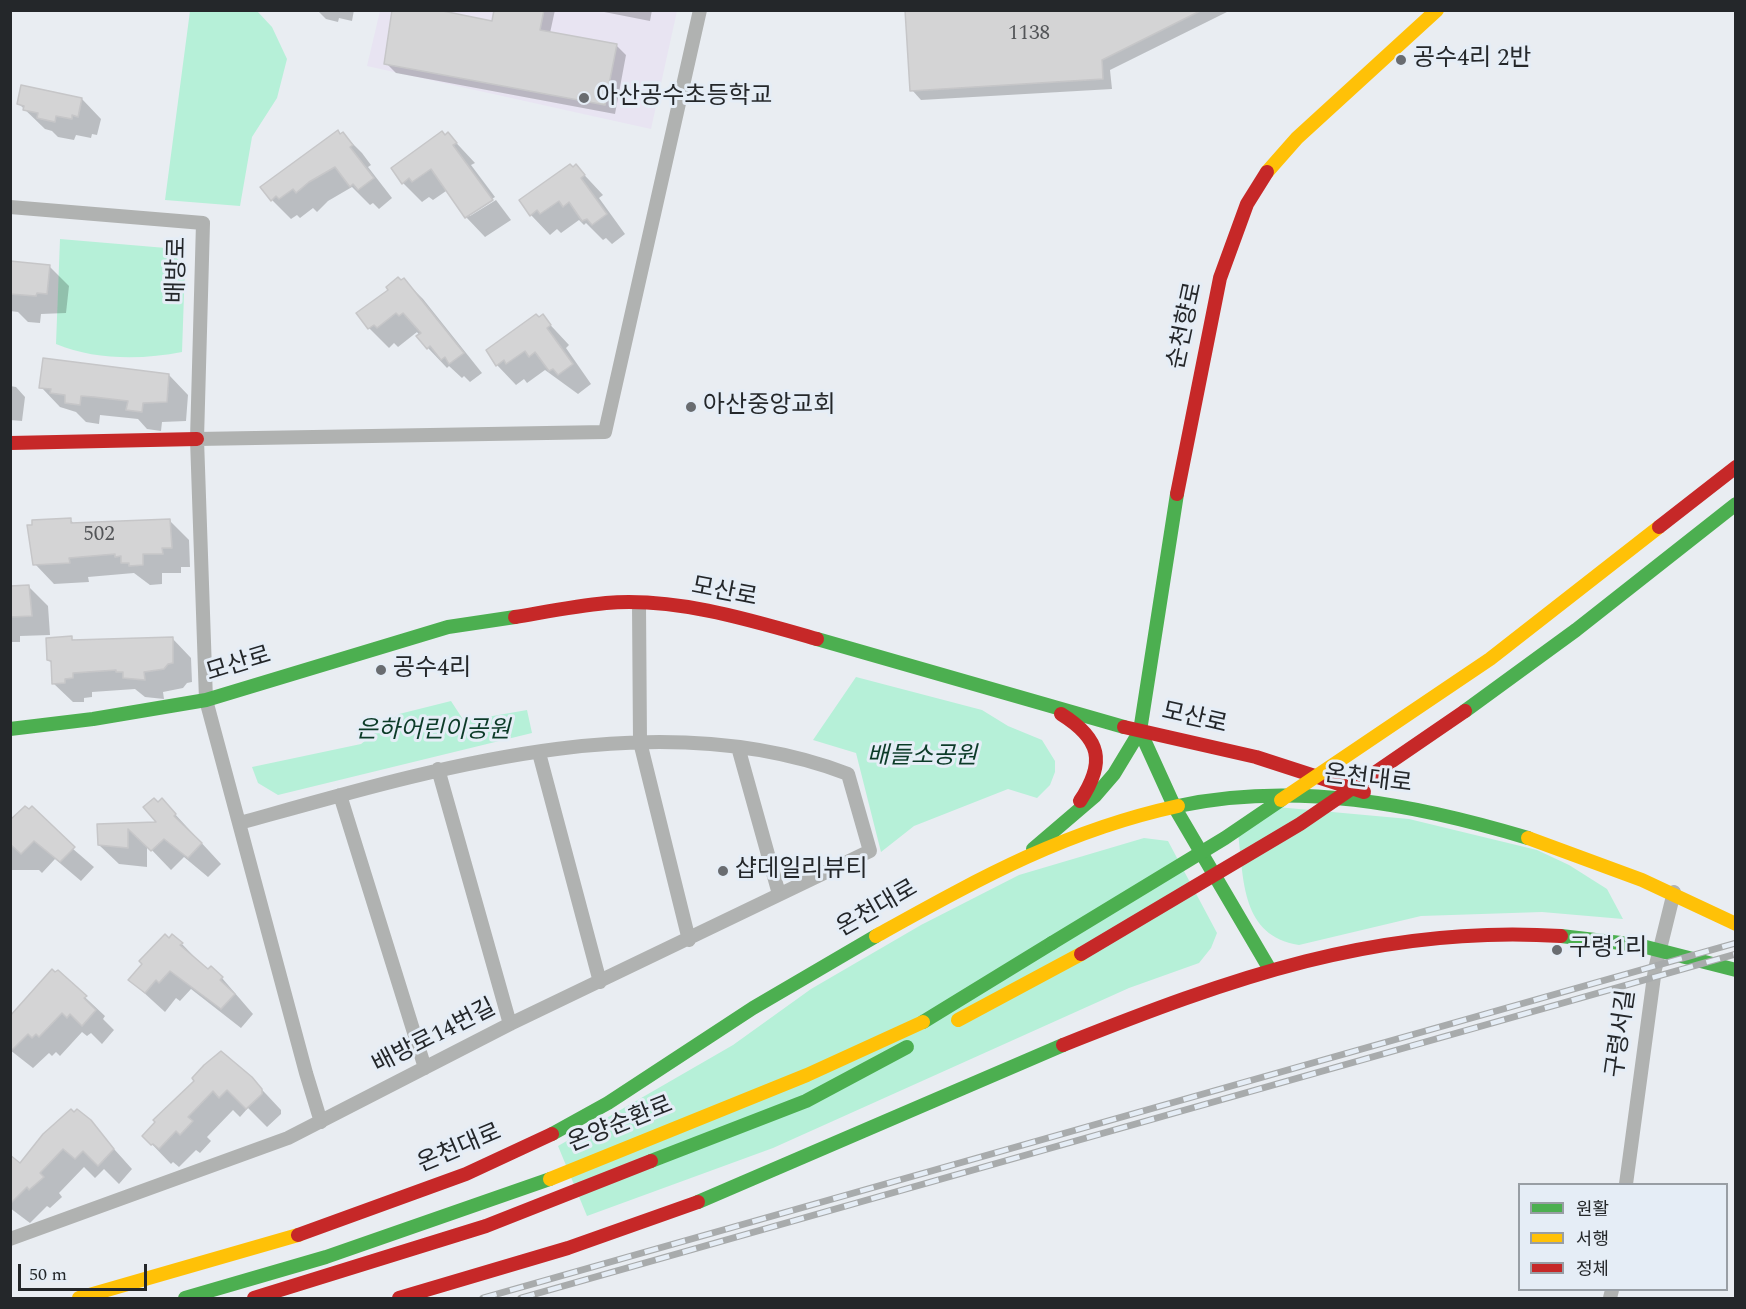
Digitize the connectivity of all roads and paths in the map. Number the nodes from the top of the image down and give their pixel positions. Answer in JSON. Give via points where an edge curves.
{"nodes":[{"id":1,"x":700,"y":10,"type":"edge"},
{"id":2,"x":1437,"y":10,"type":"edge"},
{"id":3,"x":10,"y":207,"type":"edge"},
{"id":4,"x":197,"y":439,"type":"junction"},
{"id":5,"x":10,"y":443,"type":"edge"},
{"id":6,"x":1736,"y":467,"type":"edge"},
{"id":7,"x":1736,"y":504,"type":"edge"},
{"id":8,"x":639,"y":605,"type":"junction"},
{"id":9,"x":206,"y":700,"type":"junction"},
{"id":10,"x":1042,"y":704,"type":"junction"},
{"id":11,"x":10,"y":729,"type":"edge"},
{"id":12,"x":1140,"y":731,"type":"junction"},
{"id":13,"x":640,"y":742,"type":"junction"},
{"id":14,"x":738,"y":747,"type":"junction"},
{"id":15,"x":539,"y":753,"type":"junction"},
{"id":16,"x":438,"y":769,"type":"junction"},
{"id":17,"x":340,"y":795,"type":"junction"},
{"id":18,"x":1175,"y":808,"type":"junction"},
{"id":19,"x":1418,"y":809,"type":"junction"},
{"id":20,"x":1066,"y":819,"type":"junction"},
{"id":21,"x":240,"y":823,"type":"junction"},
{"id":22,"x":1024,"y":856,"type":"junction"},
{"id":23,"x":1674,"y":892,"type":"junction"},
{"id":24,"x":779,"y":894,"type":"junction"},
{"id":25,"x":1736,"y":924,"type":"edge"},
{"id":26,"x":689,"y":940,"type":"junction"},
{"id":27,"x":1658,"y":949,"type":"junction"},
{"id":28,"x":1269,"y":969,"type":"junction"},
{"id":29,"x":1736,"y":970,"type":"edge"},
{"id":30,"x":600,"y":982,"type":"junction"},
{"id":31,"x":510,"y":1024,"type":"junction"},
{"id":32,"x":944,"y":1027,"type":"dead end"},
{"id":33,"x":922,"y":1039,"type":"dead end"},
{"id":34,"x":424,"y":1068,"type":"junction"},
{"id":35,"x":321,"y":1122,"type":"junction"},
{"id":36,"x":1626,"y":1183,"type":"edge"},
{"id":37,"x":10,"y":1239,"type":"edge"},
{"id":38,"x":79,"y":1299,"type":"edge"},
{"id":39,"x":185,"y":1299,"type":"edge"},
{"id":40,"x":254,"y":1299,"type":"edge"},
{"id":41,"x":399,"y":1299,"type":"edge"}],
"edges":[{"from":1,"to":4,"type":"street","via":[[605,432]]},
{"from":2,"to":12,"type":"main road","name":"순천향로","via":[[1297,138],[1267,172],[1232,238],[1205,345],[1182,464]]},
{"from":3,"to":4,"type":"street","name":"배방로","via":[[202,223]]},
{"from":4,"to":5,"type":"main road"},
{"from":4,"to":9,"type":"street"},
{"from":6,"to":39,"type":"main road","name":"온양순환로","bridge":true,"via":[[1490,659],[1225,838],[926,1021],[807,1075],[518,1192],[326,1257]]},
{"from":7,"to":32,"type":"main road","bridge":true,"via":[[1631,588],[1410,750],[1298,825],[1081,954]]},
{"from":8,"to":9,"type":"main road","name":"모산로","via":[[607,603],[448,627]]},
{"from":8,"to":10,"type":"main road","name":"모산로","via":[[715,613],[775,627]]},
{"from":8,"to":13,"type":"street"},
{"from":9,"to":11,"type":"main road","name":"모산로"},
{"from":9,"to":21,"type":"street"},
{"from":10,"to":12,"type":"main road","name":"모산로"},
{"from":10,"to":20,"type":"main road","via":[[1073,720],[1095,741],[1095,774]]},
{"from":12,"to":18,"type":"main road"},
{"from":12,"to":19,"type":"main road","name":"모산로","via":[[1256,757]]},
{"from":12,"to":20,"type":"main road","via":[[1114,774],[1095,796]]},
{"from":13,"to":14,"type":"street"},
{"from":13,"to":15,"type":"street"},
{"from":13,"to":26,"type":"street"},
{"from":14,"to":24,"type":"street"},
{"from":14,"to":24,"type":"street","name":"배방로14번길","via":[[812,761],[848,774],[870,851]]},
{"from":15,"to":16,"type":"street"},
{"from":15,"to":30,"type":"street"},
{"from":16,"to":17,"type":"street"},
{"from":16,"to":31,"type":"street"},
{"from":17,"to":21,"type":"street"},
{"from":17,"to":34,"type":"street"},
{"from":18,"to":19,"type":"main road","name":"온천대로","via":[[1228,797],[1264,795],[1312,796]]},
{"from":18,"to":22,"type":"main road","name":"온천대로","via":[[1125,819]]},
{"from":18,"to":28,"type":"main road"},
{"from":19,"to":23,"type":"main road","name":"온천대로","via":[[1580,854]]},
{"from":20,"to":22,"type":"main road"},
{"from":21,"to":35,"type":"street"},
{"from":22,"to":38,"type":"main road","name":"온천대로","via":[[762,1003],[588,1115],[501,1159],[362,1214]]},
{"from":23,"to":25,"type":"main road","name":"온천대로"},
{"from":23,"to":27,"type":"street","name":"구령서길"},
{"from":24,"to":26,"type":"street","name":"배방로14번길"},
{"from":26,"to":30,"type":"street","name":"배방로14번길"},
{"from":27,"to":28,"type":"main road","via":[[1568,936],[1472,936],[1374,945]]},
{"from":27,"to":29,"type":"main road"},
{"from":27,"to":36,"type":"street","name":"구령서길"},
{"from":28,"to":41,"type":"main road","via":[[1047,1049],[734,1188],[528,1262]]},
{"from":30,"to":31,"type":"street","name":"배방로14번길"},
{"from":31,"to":34,"type":"street","name":"배방로14번길"},
{"from":33,"to":40,"type":"main road","name":"온양순환로","via":[[806,1101],[486,1226]]},
{"from":34,"to":35,"type":"street","name":"배방로14번길"},
{"from":35,"to":37,"type":"street","name":"배방로14번길","via":[[288,1138]]}]}
